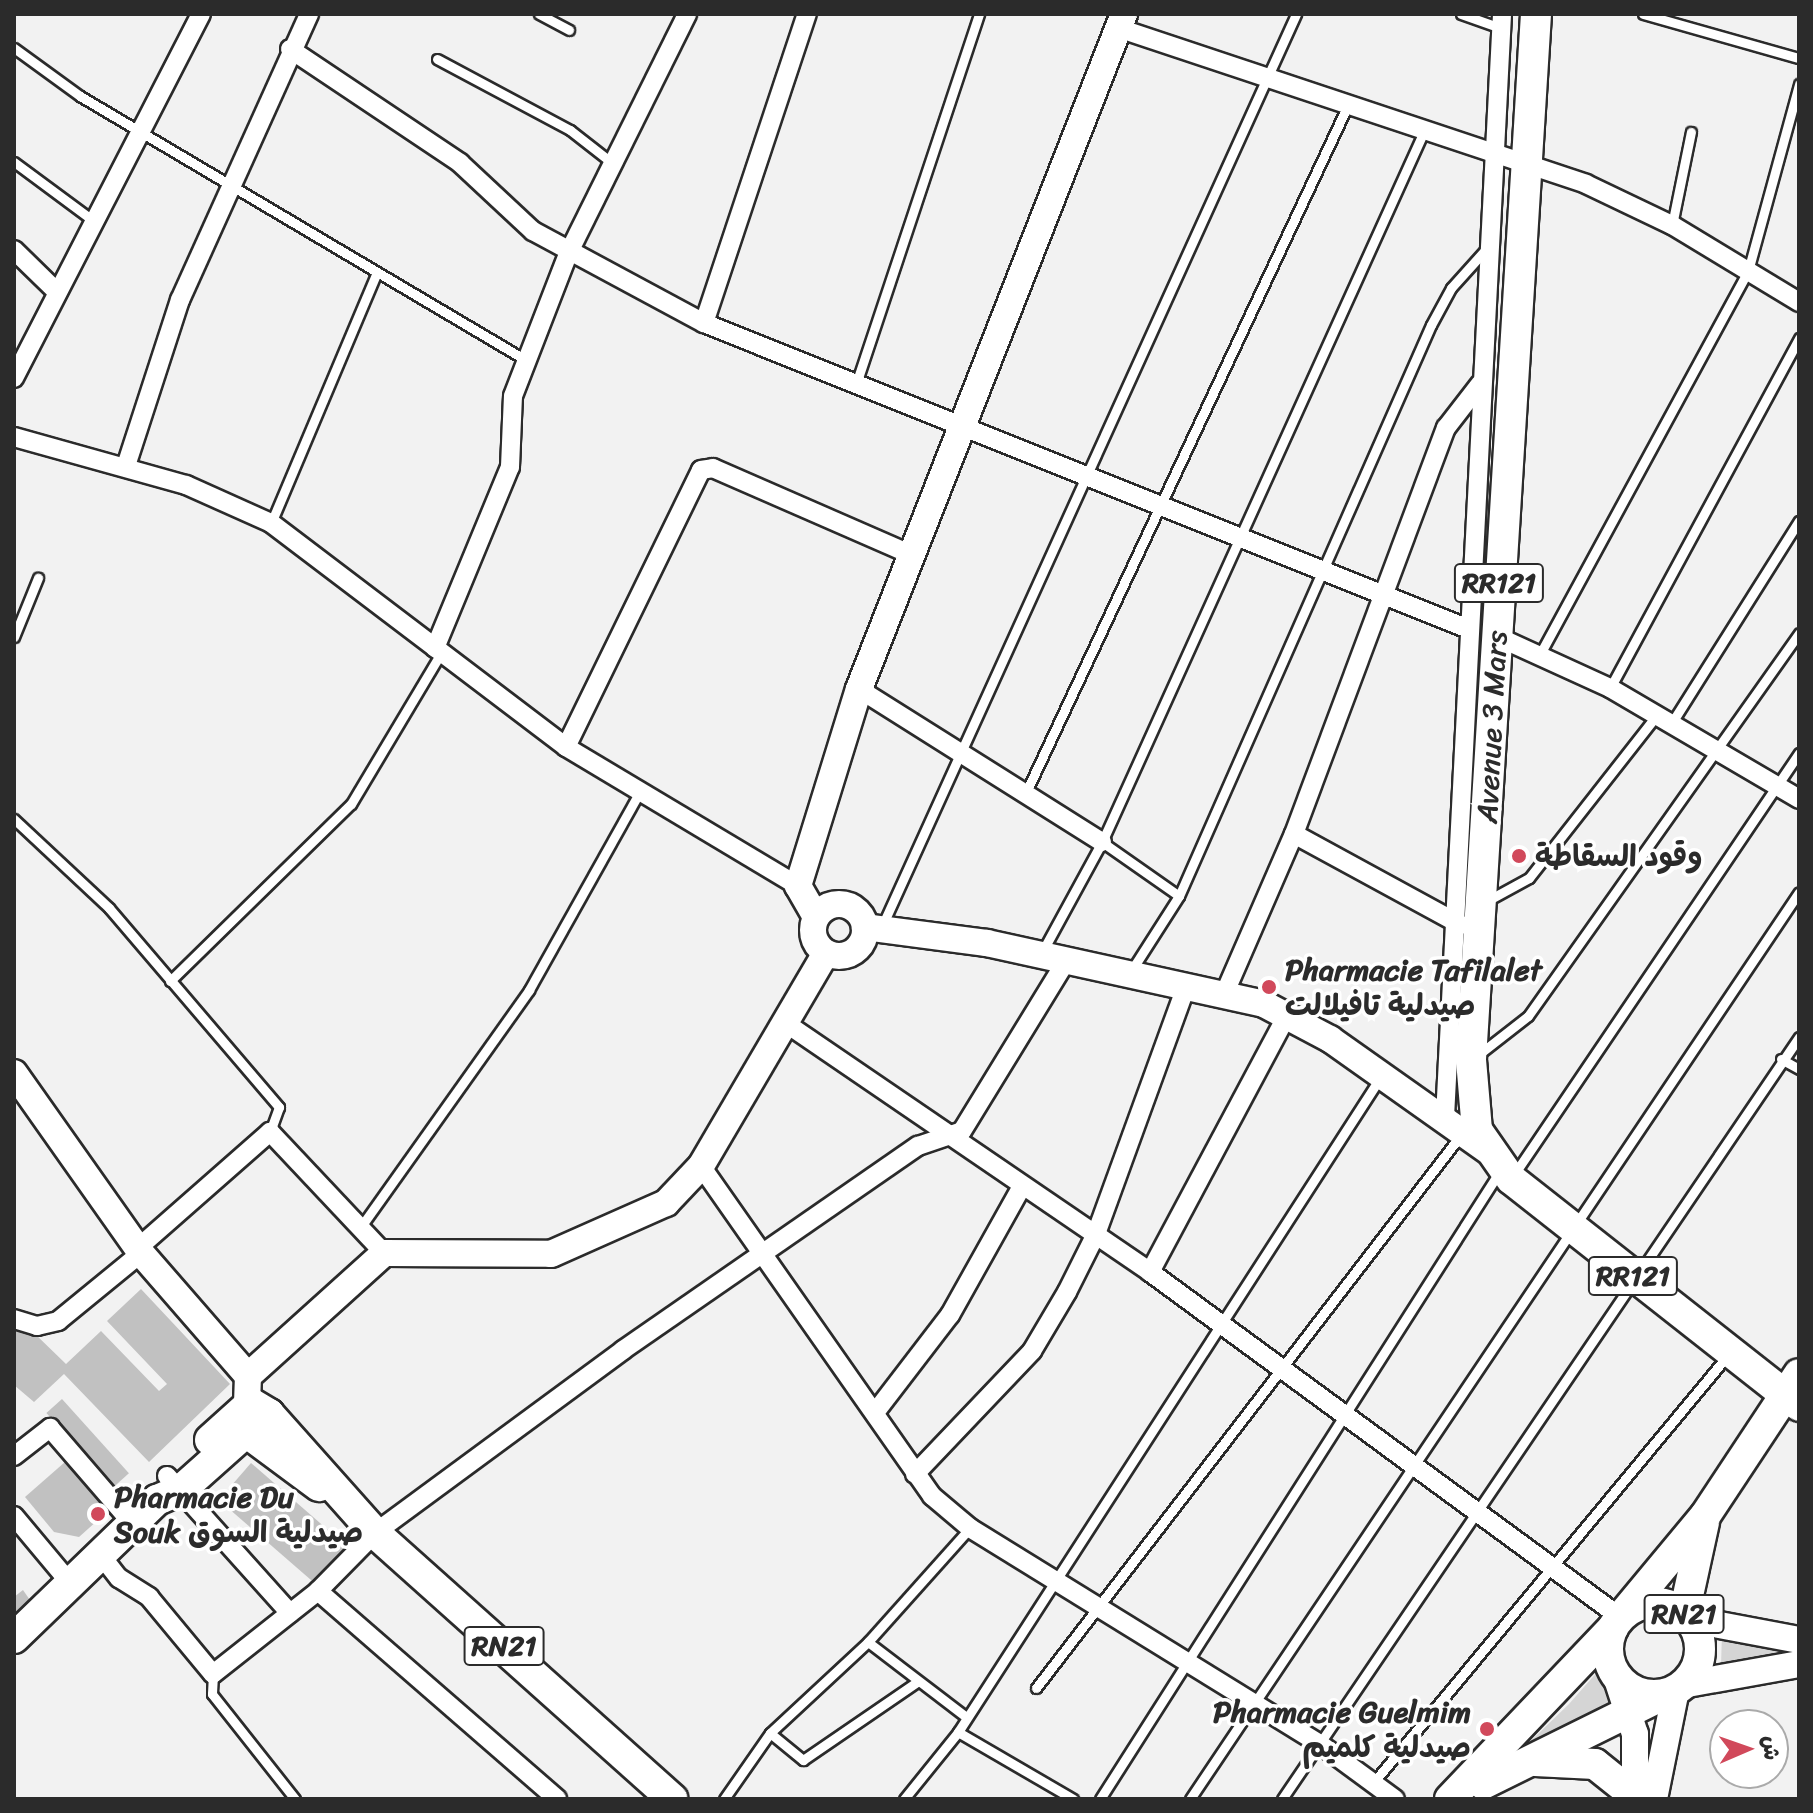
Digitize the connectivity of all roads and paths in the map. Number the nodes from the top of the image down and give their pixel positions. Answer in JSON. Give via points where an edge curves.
{"nodes":[{"id":1,"x":201,"y":14,"type":"edge"},
{"id":2,"x":309,"y":14,"type":"edge"},
{"id":3,"x":539,"y":14,"type":"edge"},
{"id":4,"x":687,"y":14,"type":"edge"},
{"id":5,"x":807,"y":14,"type":"edge"},
{"id":6,"x":979,"y":14,"type":"edge"},
{"id":7,"x":1296,"y":14,"type":"edge"},
{"id":8,"x":1461,"y":14,"type":"edge"},
{"id":9,"x":1536,"y":14,"type":"edge"},
{"id":10,"x":1643,"y":14,"type":"edge"},
{"id":11,"x":1121,"y":21,"type":"edge"},
{"id":12,"x":1502,"y":21,"type":"edge"},
{"id":13,"x":569,"y":30,"type":"dead end"},
{"id":14,"x":14,"y":48,"type":"edge"},
{"id":15,"x":290,"y":49,"type":"junction"},
{"id":16,"x":1799,"y":58,"type":"edge"},
{"id":17,"x":437,"y":59,"type":"dead end"},
{"id":18,"x":1267,"y":79,"type":"junction"},
{"id":19,"x":1799,"y":84,"type":"edge"},
{"id":20,"x":1348,"y":105,"type":"junction"},
{"id":21,"x":1425,"y":129,"type":"junction"},
{"id":22,"x":138,"y":130,"type":"junction"},
{"id":23,"x":1691,"y":132,"type":"dead end"},
{"id":24,"x":1493,"y":151,"type":"junction"},
{"id":25,"x":14,"y":162,"type":"edge"},
{"id":26,"x":611,"y":162,"type":"junction"},
{"id":27,"x":1528,"y":162,"type":"junction"},
{"id":28,"x":231,"y":181,"type":"junction"},
{"id":29,"x":91,"y":219,"type":"junction"},
{"id":30,"x":1672,"y":225,"type":"junction"},
{"id":31,"x":1488,"y":248,"type":"junction"},
{"id":32,"x":14,"y":250,"type":"edge"},
{"id":33,"x":568,"y":254,"type":"junction"},
{"id":34,"x":1748,"y":271,"type":"junction"},
{"id":35,"x":377,"y":272,"type":"junction"},
{"id":36,"x":57,"y":292,"type":"junction"},
{"id":37,"x":1799,"y":302,"type":"edge"},
{"id":38,"x":704,"y":323,"type":"junction"},
{"id":39,"x":1799,"y":338,"type":"edge"},
{"id":40,"x":529,"y":362,"type":"junction"},
{"id":41,"x":14,"y":378,"type":"edge"},
{"id":42,"x":856,"y":384,"type":"junction"},
{"id":43,"x":1480,"y":384,"type":"junction"},
{"id":44,"x":963,"y":424,"type":"junction"},
{"id":45,"x":14,"y":437,"type":"edge"},
{"id":46,"x":126,"y":466,"type":"junction"},
{"id":47,"x":1084,"y":476,"type":"junction"},
{"id":48,"x":1161,"y":505,"type":"junction"},
{"id":49,"x":1799,"y":521,"type":"edge"},
{"id":50,"x":271,"y":523,"type":"junction"},
{"id":51,"x":1242,"y":541,"type":"junction"},
{"id":52,"x":912,"y":555,"type":"junction"},
{"id":53,"x":1319,"y":569,"type":"junction"},
{"id":54,"x":38,"y":578,"type":"dead end"},
{"id":55,"x":1380,"y":592,"type":"junction"},
{"id":56,"x":1466,"y":628,"type":"junction"},
{"id":57,"x":15,"y":633,"type":"edge"},
{"id":58,"x":1799,"y":633,"type":"edge"},
{"id":59,"x":1496,"y":636,"type":"junction"},
{"id":60,"x":438,"y":650,"type":"junction"},
{"id":61,"x":1540,"y":654,"type":"junction"},
{"id":62,"x":1610,"y":688,"type":"junction"},
{"id":63,"x":859,"y":689,"type":"junction"},
{"id":64,"x":1664,"y":719,"type":"junction"},
{"id":65,"x":566,"y":747,"type":"junction"},
{"id":66,"x":960,"y":748,"type":"junction"},
{"id":67,"x":1717,"y":751,"type":"junction"},
{"id":68,"x":1799,"y":753,"type":"edge"},
{"id":69,"x":1776,"y":786,"type":"junction"},
{"id":70,"x":1028,"y":788,"type":"junction"},
{"id":71,"x":638,"y":795,"type":"junction"},
{"id":72,"x":1799,"y":799,"type":"edge"},
{"id":73,"x":1459,"y":804,"type":"junction"},
{"id":74,"x":1489,"y":808,"type":"junction"},
{"id":75,"x":14,"y":819,"type":"edge"},
{"id":76,"x":1294,"y":834,"type":"junction"},
{"id":77,"x":1102,"y":842,"type":"junction"},
{"id":78,"x":798,"y":886,"type":"junction"},
{"id":79,"x":1799,"y":892,"type":"edge"},
{"id":80,"x":1179,"y":896,"type":"junction"},
{"id":81,"x":1485,"y":902,"type":"junction"},
{"id":82,"x":816,"y":917,"type":"junction"},
{"id":83,"x":1453,"y":922,"type":"junction"},
{"id":84,"x":873,"y":928,"type":"junction"},
{"id":85,"x":1482,"y":932,"type":"junction"},
{"id":86,"x":826,"y":953,"type":"junction"},
{"id":87,"x":1039,"y":957,"type":"junction"},
{"id":88,"x":1065,"y":963,"type":"junction"},
{"id":89,"x":1127,"y":977,"type":"junction"},
{"id":90,"x":170,"y":981,"type":"junction"},
{"id":91,"x":1185,"y":990,"type":"junction"},
{"id":92,"x":1223,"y":997,"type":"junction"},
{"id":93,"x":1288,"y":1014,"type":"junction"},
{"id":94,"x":784,"y":1022,"type":"junction"},
{"id":95,"x":1799,"y":1037,"type":"edge"},
{"id":96,"x":1781,"y":1059,"type":"junction"},
{"id":97,"x":1471,"y":1060,"type":"junction"},
{"id":98,"x":1799,"y":1069,"type":"edge"},
{"id":99,"x":14,"y":1073,"type":"edge"},
{"id":100,"x":1381,"y":1077,"type":"junction"},
{"id":101,"x":270,"y":1132,"type":"junction"},
{"id":102,"x":950,"y":1138,"type":"junction"},
{"id":103,"x":1481,"y":1150,"type":"junction"},
{"id":104,"x":701,"y":1166,"type":"junction"},
{"id":105,"x":1022,"y":1186,"type":"junction"},
{"id":106,"x":1568,"y":1227,"type":"junction"},
{"id":107,"x":360,"y":1228,"type":"junction"},
{"id":108,"x":1096,"y":1234,"type":"junction"},
{"id":109,"x":139,"y":1251,"type":"junction"},
{"id":110,"x":763,"y":1252,"type":"junction"},
{"id":111,"x":384,"y":1253,"type":"junction"},
{"id":112,"x":1150,"y":1272,"type":"junction"},
{"id":113,"x":1636,"y":1278,"type":"junction"},
{"id":114,"x":14,"y":1319,"type":"edge"},
{"id":115,"x":1216,"y":1323,"type":"junction"},
{"id":116,"x":1730,"y":1352,"type":"junction"},
{"id":117,"x":1279,"y":1367,"type":"junction"},
{"id":118,"x":1794,"y":1392,"type":"edge"},
{"id":119,"x":877,"y":1410,"type":"junction"},
{"id":120,"x":1341,"y":1413,"type":"junction"},
{"id":121,"x":249,"y":1414,"type":"junction"},
{"id":122,"x":14,"y":1456,"type":"edge"},
{"id":123,"x":1409,"y":1465,"type":"junction"},
{"id":124,"x":915,"y":1474,"type":"junction"},
{"id":125,"x":168,"y":1489,"type":"junction"},
{"id":126,"x":1477,"y":1512,"type":"junction"},
{"id":127,"x":14,"y":1516,"type":"edge"},
{"id":128,"x":1705,"y":1516,"type":"junction"},
{"id":129,"x":132,"y":1523,"type":"junction"},
{"id":130,"x":970,"y":1528,"type":"junction"},
{"id":131,"x":375,"y":1533,"type":"junction"},
{"id":132,"x":100,"y":1554,"type":"junction"},
{"id":133,"x":1552,"y":1566,"type":"junction"},
{"id":134,"x":1054,"y":1578,"type":"junction"},
{"id":135,"x":70,"y":1583,"type":"junction"},
{"id":136,"x":318,"y":1591,"type":"junction"},
{"id":137,"x":1096,"y":1604,"type":"junction"},
{"id":138,"x":290,"y":1613,"type":"junction"},
{"id":139,"x":1686,"y":1616,"type":"junction"},
{"id":140,"x":1619,"y":1619,"type":"junction"},
{"id":141,"x":14,"y":1638,"type":"edge"},
{"id":142,"x":1799,"y":1640,"type":"edge"},
{"id":143,"x":868,"y":1642,"type":"junction"},
{"id":144,"x":1187,"y":1660,"type":"junction"},
{"id":145,"x":1799,"y":1664,"type":"edge"},
{"id":146,"x":213,"y":1674,"type":"junction"},
{"id":147,"x":1616,"y":1676,"type":"junction"},
{"id":148,"x":917,"y":1682,"type":"junction"},
{"id":149,"x":1036,"y":1688,"type":"dead end"},
{"id":150,"x":1674,"y":1690,"type":"junction"},
{"id":151,"x":1253,"y":1702,"type":"junction"},
{"id":152,"x":1630,"y":1712,"type":"junction"},
{"id":153,"x":966,"y":1717,"type":"junction"},
{"id":154,"x":958,"y":1732,"type":"junction"},
{"id":155,"x":770,"y":1733,"type":"junction"},
{"id":156,"x":1320,"y":1744,"type":"junction"},
{"id":157,"x":1521,"y":1762,"type":"junction"},
{"id":158,"x":1373,"y":1783,"type":"junction"},
{"id":159,"x":1641,"y":1798,"type":"edge"},
{"id":160,"x":295,"y":1799,"type":"edge"},
{"id":161,"x":557,"y":1799,"type":"edge"},
{"id":162,"x":673,"y":1799,"type":"edge"},
{"id":163,"x":724,"y":1799,"type":"edge"},
{"id":164,"x":904,"y":1799,"type":"edge"},
{"id":165,"x":1073,"y":1799,"type":"edge"},
{"id":166,"x":1100,"y":1799,"type":"edge"},
{"id":167,"x":1190,"y":1799,"type":"edge"},
{"id":168,"x":1282,"y":1799,"type":"edge"},
{"id":169,"x":1395,"y":1799,"type":"edge"},
{"id":170,"x":1450,"y":1799,"type":"edge"},
{"id":171,"x":1458,"y":1799,"type":"edge"}],
"edges":[{"from":1,"to":22,"type":"street"},
{"from":2,"to":15,"type":"street"},
{"from":3,"to":13,"type":"lane"},
{"from":4,"to":26,"type":"street"},
{"from":5,"to":38,"type":"street"},
{"from":6,"to":42,"type":"lane"},
{"from":7,"to":18,"type":"lane"},
{"from":8,"to":12,"type":"lane"},
{"from":9,"to":27,"type":"main road","name":"Avenue 3 Mars","number":"RR121"},
{"from":10,"to":16,"type":"lane"},
{"from":11,"to":18,"type":"street"},
{"from":11,"to":44,"type":"street"},
{"from":12,"to":24,"type":"street"},
{"from":14,"to":22,"type":"lane"},
{"from":15,"to":28,"type":"street"},
{"from":15,"to":33,"type":"street","via":[[460,163]]},
{"from":17,"to":26,"type":"lane","via":[[570,130]]},
{"from":18,"to":20,"type":"street"},
{"from":18,"to":47,"type":"lane"},
{"from":19,"to":34,"type":"lane"},
{"from":20,"to":21,"type":"street"},
{"from":20,"to":48,"type":"lane"},
{"from":21,"to":24,"type":"street"},
{"from":21,"to":51,"type":"lane"},
{"from":22,"to":28,"type":"lane"},
{"from":22,"to":29,"type":"street"},
{"from":23,"to":30,"type":"lane"},
{"from":24,"to":27,"type":"street"},
{"from":24,"to":31,"type":"street"},
{"from":25,"to":29,"type":"lane"},
{"from":26,"to":33,"type":"street"},
{"from":27,"to":30,"type":"street"},
{"from":27,"to":59,"type":"main road","name":"Avenue 3 Mars","number":"RR121"},
{"from":28,"to":35,"type":"lane"},
{"from":28,"to":46,"type":"street","via":[[180,300]]},
{"from":29,"to":36,"type":"street"},
{"from":30,"to":34,"type":"street"},
{"from":31,"to":43,"type":"street"},
{"from":31,"to":53,"type":"lane","via":[[1451,288],[1431,325]]},
{"from":32,"to":36,"type":"street"},
{"from":33,"to":38,"type":"street"},
{"from":33,"to":40,"type":"street"},
{"from":34,"to":37,"type":"street"},
{"from":34,"to":61,"type":"lane"},
{"from":35,"to":40,"type":"lane"},
{"from":35,"to":50,"type":"lane"},
{"from":36,"to":41,"type":"street"},
{"from":38,"to":42,"type":"street"},
{"from":39,"to":62,"type":"lane"},
{"from":40,"to":60,"type":"street","via":[[510,409],[510,467]]},
{"from":42,"to":44,"type":"street"},
{"from":43,"to":55,"type":"street","via":[[1446,428]]},
{"from":43,"to":56,"type":"street"},
{"from":44,"to":47,"type":"street"},
{"from":44,"to":52,"type":"street"},
{"from":45,"to":46,"type":"street"},
{"from":46,"to":50,"type":"street"},
{"from":47,"to":48,"type":"street"},
{"from":47,"to":66,"type":"lane"},
{"from":48,"to":51,"type":"street"},
{"from":48,"to":70,"type":"lane"},
{"from":49,"to":64,"type":"lane"},
{"from":50,"to":60,"type":"street"},
{"from":51,"to":53,"type":"street"},
{"from":51,"to":77,"type":"lane"},
{"from":52,"to":63,"type":"street"},
{"from":52,"to":65,"type":"street","via":[[713,468],[701,470]]},
{"from":53,"to":55,"type":"street"},
{"from":53,"to":80,"type":"lane"},
{"from":54,"to":57,"type":"lane"},
{"from":55,"to":56,"type":"street"},
{"from":55,"to":76,"type":"street"},
{"from":56,"to":73,"type":"street"},
{"from":58,"to":67,"type":"lane"},
{"from":59,"to":61,"type":"street"},
{"from":59,"to":74,"type":"main road","name":"Avenue 3 Mars","number":"RR121"},
{"from":60,"to":65,"type":"street"},
{"from":60,"to":90,"type":"lane","via":[[351,804]]},
{"from":61,"to":62,"type":"street"},
{"from":62,"to":64,"type":"street"},
{"from":63,"to":66,"type":"street"},
{"from":63,"to":78,"type":"street"},
{"from":64,"to":67,"type":"street"},
{"from":64,"to":81,"type":"lane","via":[[1529,878]]},
{"from":65,"to":71,"type":"street"},
{"from":66,"to":70,"type":"street"},
{"from":66,"to":84,"type":"lane"},
{"from":67,"to":69,"type":"street"},
{"from":67,"to":97,"type":"lane","via":[[1528,1016]]},
{"from":68,"to":69,"type":"lane"},
{"from":69,"to":72,"type":"street"},
{"from":69,"to":103,"type":"lane"},
{"from":70,"to":77,"type":"street"},
{"from":71,"to":78,"type":"street"},
{"from":71,"to":107,"type":"lane","via":[[529,990]]},
{"from":73,"to":74,"type":"lane"},
{"from":73,"to":83,"type":"street"},
{"from":74,"to":81,"type":"main road","name":"Avenue 3 Mars","number":"RR121"},
{"from":75,"to":90,"type":"lane","via":[[109,908]]},
{"from":76,"to":83,"type":"street"},
{"from":76,"to":92,"type":"street"},
{"from":77,"to":80,"type":"lane"},
{"from":77,"to":87,"type":"lane"},
{"from":78,"to":82,"type":"street"},
{"from":79,"to":106,"type":"lane"},
{"from":80,"to":89,"type":"lane"},
{"from":81,"to":85,"type":"main road","name":"Avenue 3 Mars","number":"RR121"},
{"from":82,"to":84,"type":"street","via":[[845,904]]},
{"from":82,"to":86,"type":"street","via":[[813,933]]},
{"from":83,"to":85,"type":"street"},
{"from":83,"to":103,"type":"street"},
{"from":84,"to":86,"type":"street","via":[[854,952]]},
{"from":84,"to":87,"type":"street"},
{"from":85,"to":97,"type":"main road","name":"Avenue 3 Mars","number":"RR121"},
{"from":86,"to":94,"type":"street"},
{"from":87,"to":88,"type":"street"},
{"from":88,"to":89,"type":"street"},
{"from":88,"to":102,"type":"street","via":[[967,1125]]},
{"from":89,"to":91,"type":"street"},
{"from":90,"to":101,"type":"lane","via":[[279,1107]]},
{"from":91,"to":92,"type":"street"},
{"from":91,"to":108,"type":"street"},
{"from":92,"to":93,"type":"street"},
{"from":93,"to":100,"type":"street"},
{"from":93,"to":112,"type":"street"},
{"from":94,"to":102,"type":"street"},
{"from":94,"to":104,"type":"street"},
{"from":95,"to":96,"type":"lane"},
{"from":96,"to":98,"type":"lane"},
{"from":96,"to":113,"type":"lane"},
{"from":97,"to":103,"type":"main road","name":"Avenue 3 Mars","number":"RR121"},
{"from":99,"to":109,"type":"street"},
{"from":100,"to":103,"type":"street"},
{"from":100,"to":115,"type":"lane"},
{"from":101,"to":107,"type":"street"},
{"from":101,"to":109,"type":"street"},
{"from":102,"to":105,"type":"street"},
{"from":102,"to":110,"type":"street","via":[[918,1146]]},
{"from":103,"to":106,"type":"main road","number":"RR121"},
{"from":103,"to":117,"type":"lane"},
{"from":103,"to":120,"type":"lane"},
{"from":104,"to":110,"type":"street"},
{"from":104,"to":111,"type":"street","via":[[666,1203],[551,1254]]},
{"from":105,"to":108,"type":"street"},
{"from":105,"to":119,"type":"street","via":[[950,1315]]},
{"from":106,"to":113,"type":"main road","number":"RR121"},
{"from":106,"to":123,"type":"lane"},
{"from":107,"to":111,"type":"street"},
{"from":108,"to":112,"type":"street"},
{"from":108,"to":124,"type":"street","via":[[1032,1351]]},
{"from":109,"to":114,"type":"street","via":[[58,1321],[37,1326]]},
{"from":109,"to":121,"type":"street"},
{"from":110,"to":119,"type":"street"},
{"from":110,"to":131,"type":"street"},
{"from":111,"to":121,"type":"street"},
{"from":112,"to":115,"type":"street"},
{"from":113,"to":116,"type":"main road","number":"RR121"},
{"from":113,"to":126,"type":"lane"},
{"from":115,"to":117,"type":"street"},
{"from":115,"to":134,"type":"lane"},
{"from":116,"to":118,"type":"main road","number":"RR121"},
{"from":116,"to":133,"type":"lane"},
{"from":117,"to":120,"type":"street"},
{"from":117,"to":137,"type":"lane"},
{"from":118,"to":128,"type":"main road","number":"RN21"},
{"from":119,"to":124,"type":"street"},
{"from":120,"to":123,"type":"street"},
{"from":120,"to":144,"type":"lane"},
{"from":121,"to":125,"type":"main road"},
{"from":121,"to":131,"type":"main road","number":"RN21"},
{"from":122,"to":129,"type":"street","via":[[50,1428]]},
{"from":123,"to":126,"type":"street"},
{"from":123,"to":151,"type":"lane"},
{"from":124,"to":130,"type":"street"},
{"from":125,"to":129,"type":"main road"},
{"from":125,"to":138,"type":"street"},
{"from":126,"to":133,"type":"street"},
{"from":126,"to":156,"type":"lane"},
{"from":127,"to":135,"type":"street"},
{"from":128,"to":139,"type":"main road","number":"RN21"},
{"from":128,"to":140,"type":"main road","number":"RN21"},
{"from":129,"to":132,"type":"main road"},
{"from":130,"to":134,"type":"street"},
{"from":130,"to":143,"type":"lane"},
{"from":131,"to":136,"type":"street"},
{"from":131,"to":162,"type":"main road","number":"RN21"},
{"from":132,"to":135,"type":"main road"},
{"from":132,"to":146,"type":"street","via":[[119,1578],[149,1597]]},
{"from":133,"to":140,"type":"street"},
{"from":133,"to":158,"type":"lane"},
{"from":134,"to":137,"type":"street"},
{"from":134,"to":153,"type":"lane"},
{"from":135,"to":141,"type":"main road"},
{"from":136,"to":138,"type":"street"},
{"from":136,"to":161,"type":"street"},
{"from":137,"to":144,"type":"street"},
{"from":137,"to":149,"type":"lane"},
{"from":138,"to":146,"type":"street"},
{"from":139,"to":140,"type":"main road","number":"RN21","via":[[1655,1603]]},
{"from":139,"to":142,"type":"street"},
{"from":139,"to":150,"type":"main road","number":"RN21","via":[[1700,1647]]},
{"from":140,"to":147,"type":"main road","number":"RN21","via":[[1608,1652]]},
{"from":140,"to":170,"type":"main road","number":"RN21"},
{"from":143,"to":148,"type":"lane"},
{"from":143,"to":155,"type":"lane"},
{"from":144,"to":151,"type":"street"},
{"from":144,"to":166,"type":"lane"},
{"from":145,"to":150,"type":"street"},
{"from":146,"to":160,"type":"lane","via":[[212,1694]]},
{"from":147,"to":150,"type":"main road","via":[[1632,1690]]},
{"from":147,"to":152,"type":"street"},
{"from":148,"to":153,"type":"lane"},
{"from":148,"to":155,"type":"lane","via":[[803,1760]]},
{"from":150,"to":152,"type":"main road"},
{"from":150,"to":159,"type":"street"},
{"from":151,"to":156,"type":"street"},
{"from":151,"to":167,"type":"lane"},
{"from":152,"to":157,"type":"main road"},
{"from":152,"to":159,"type":"street"},
{"from":153,"to":154,"type":"lane"},
{"from":154,"to":164,"type":"lane"},
{"from":154,"to":165,"type":"lane"},
{"from":155,"to":163,"type":"lane"},
{"from":156,"to":158,"type":"street"},
{"from":156,"to":168,"type":"lane"},
{"from":157,"to":159,"type":"main road","via":[[1595,1764]]},
{"from":157,"to":171,"type":"main road"},
{"from":158,"to":169,"type":"street"}]}
